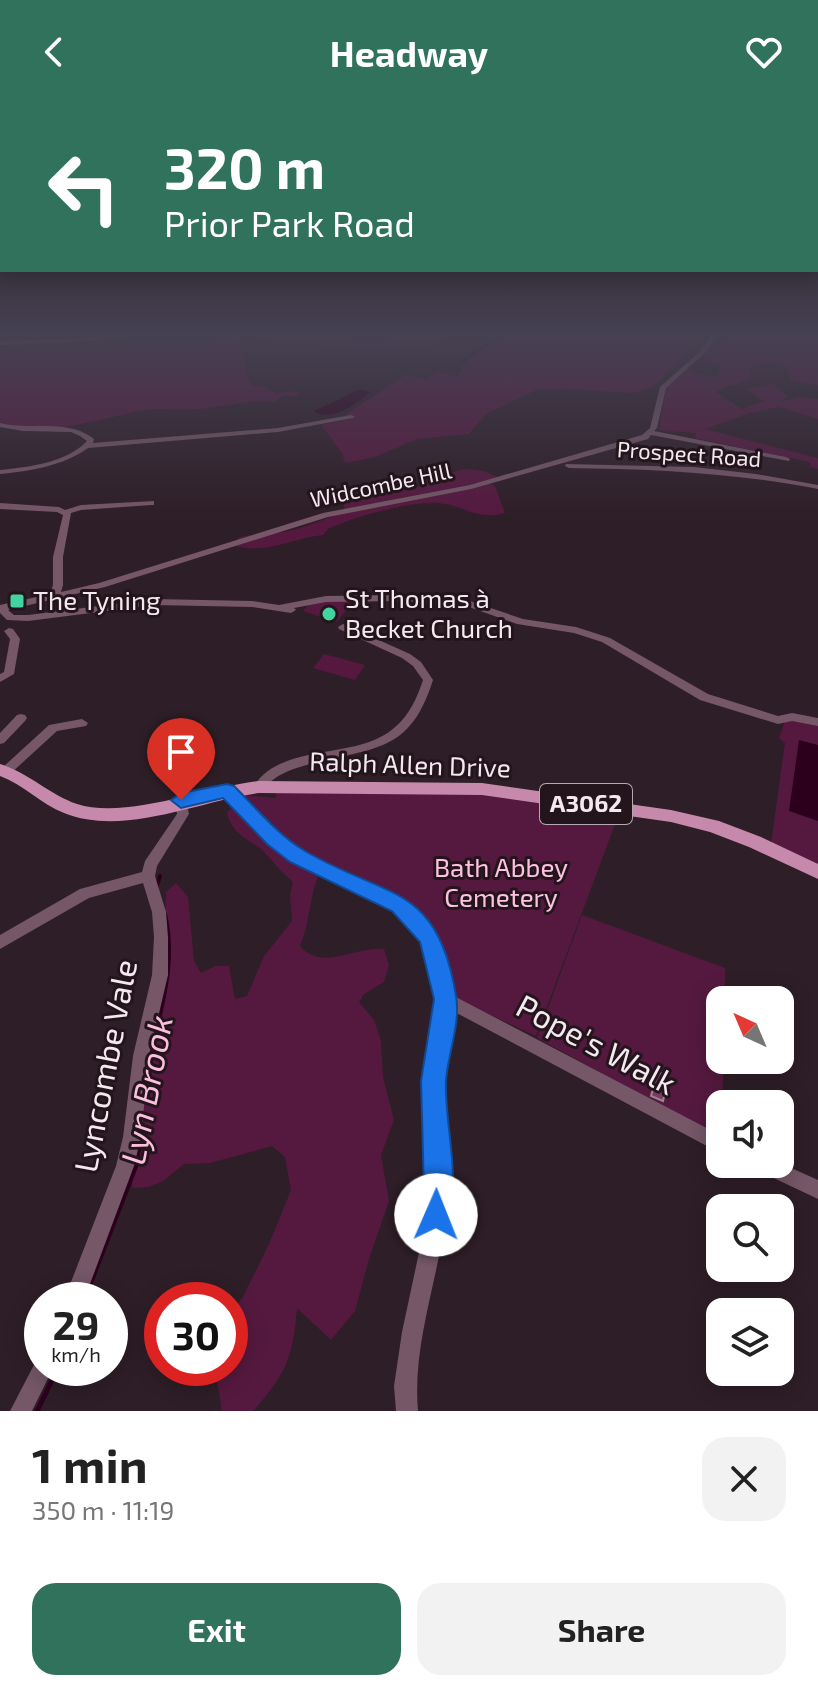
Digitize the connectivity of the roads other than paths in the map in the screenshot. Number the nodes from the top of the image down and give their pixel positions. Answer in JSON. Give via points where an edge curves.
{"nodes":[{"id":1,"x":661,"y":394,"type":"edge"},
{"id":2,"x":351,"y":417,"type":"dead end"},
{"id":3,"x":0,"y":425,"type":"edge"},
{"id":4,"x":651,"y":433,"type":"junction"},
{"id":5,"x":88,"y":446,"type":"junction"},
{"id":6,"x":786,"y":459,"type":"dead end"},
{"id":7,"x":558,"y":464,"type":"junction"},
{"id":8,"x":0,"y":472,"type":"edge"},
{"id":9,"x":818,"y":487,"type":"edge"},
{"id":10,"x":151,"y":503,"type":"dead end"},
{"id":11,"x":0,"y":506,"type":"edge"},
{"id":12,"x":66,"y":512,"type":"junction"},
{"id":13,"x":54,"y":597,"type":"junction"},
{"id":14,"x":0,"y":609,"type":"edge"},
{"id":15,"x":343,"y":627,"type":"dead end"},
{"id":16,"x":7,"y":631,"type":"edge"},
{"id":17,"x":0,"y":679,"type":"edge"},
{"id":18,"x":21,"y":718,"type":"dead end"},
{"id":19,"x":818,"y":722,"type":"edge"},
{"id":20,"x":82,"y":723,"type":"dead end"},
{"id":21,"x":0,"y":740,"type":"edge"},
{"id":22,"x":3,"y":770,"type":"edge"},
{"id":23,"x":259,"y":787,"type":"junction"},
{"id":24,"x":227,"y":791,"type":"junction"},
{"id":25,"x":181,"y":800,"type":"junction"},
{"id":26,"x":818,"y":872,"type":"edge"},
{"id":27,"x":148,"y":876,"type":"junction"},
{"id":28,"x":0,"y":943,"type":"edge"},
{"id":29,"x":445,"y":999,"type":"junction"},
{"id":30,"x":706,"y":1137,"type":"edge"},
{"id":31,"x":793,"y":1178,"type":"edge"},
{"id":32,"x":818,"y":1190,"type":"edge"},
{"id":33,"x":81,"y":1282,"type":"edge"},
{"id":34,"x":34,"y":1386,"type":"edge"},
{"id":35,"x":21,"y":1411,"type":"edge"},
{"id":36,"x":407,"y":1411,"type":"edge"}],
"edges":[{"from":1,"to":4,"type":"street"},
{"from":2,"to":5,"type":"street","via":[[278,430]]},
{"from":3,"to":5,"type":"street","via":[[72,431],[90,438]]},
{"from":4,"to":6,"type":"street"},
{"from":4,"to":7,"type":"street","name":"Widcombe Hill"},
{"from":5,"to":8,"type":"street","via":[[42,465]]},
{"from":7,"to":9,"type":"street","name":"Prospect Road","via":[[643,466]]},
{"from":7,"to":13,"type":"street","name":"Widcombe Hill","via":[[326,515]]},
{"from":10,"to":12,"type":"street"},
{"from":11,"to":12,"type":"street"},
{"from":12,"to":13,"type":"street"},
{"from":13,"to":14,"type":"street","name":"Widcombe Hill"},
{"from":14,"to":19,"type":"street","via":[[11,618],[28,618],[154,602],[288,609],[326,599],[446,600],[521,622],[576,630],[606,640],[704,697],[778,720]]},
{"from":15,"to":23,"type":"street","via":[[417,664],[428,680],[424,693],[409,719],[388,739],[294,764]]},
{"from":16,"to":17,"type":"street","via":[[15,640],[9,674]]},
{"from":18,"to":21,"type":"street"},
{"from":20,"to":22,"type":"street","via":[[53,728]]},
{"from":22,"to":25,"type":"main road","number":"A3062","via":[[68,808],[90,814],[132,814]]},
{"from":23,"to":24,"type":"main road","name":"Ralph Allen Drive","number":"A3062"},
{"from":23,"to":26,"type":"main road","name":"Ralph Allen Drive","number":"A3062","via":[[482,789],[641,812],[713,826]]},
{"from":24,"to":25,"type":"main road","number":"A3062"},
{"from":24,"to":29,"type":"street","via":[[297,857],[414,916],[431,940]]},
{"from":25,"to":27,"type":"street","via":[[183,814]]},
{"from":27,"to":28,"type":"street","via":[[85,893]]},
{"from":27,"to":33,"type":"street","name":"Lyncombe Vale","via":[[159,912],[160,975],[141,1056],[125,1166]]},
{"from":29,"to":30,"type":"street","name":"Pope's Walk"},
{"from":29,"to":36,"type":"street","via":[[433,1081],[436,1215],[412,1332]]},
{"from":31,"to":32,"type":"street"},
{"from":34,"to":35,"type":"street"}]}
